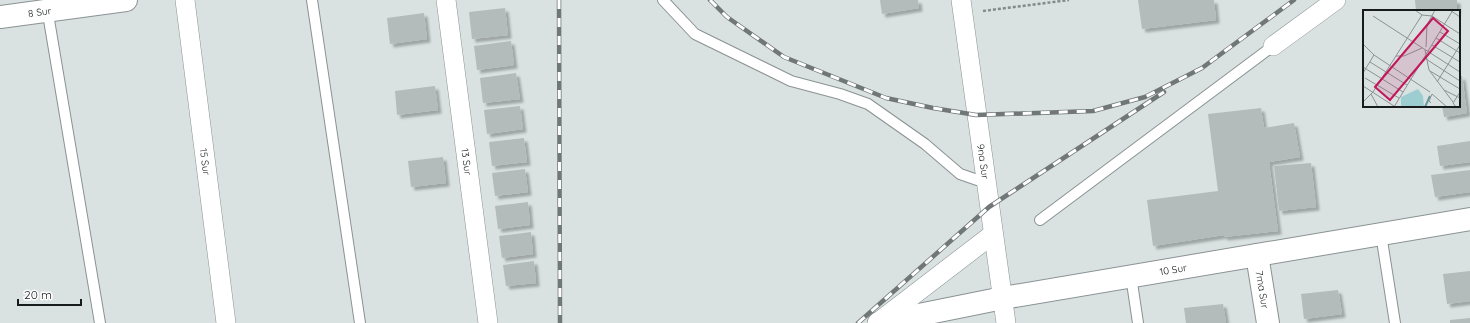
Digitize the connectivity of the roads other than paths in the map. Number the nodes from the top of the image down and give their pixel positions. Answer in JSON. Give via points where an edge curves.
{"nodes":[{"id":1,"x":126,"y":0,"type":"edge"},
{"id":2,"x":185,"y":0,"type":"edge"},
{"id":3,"x":312,"y":0,"type":"edge"},
{"id":4,"x":446,"y":0,"type":"edge"},
{"id":5,"x":664,"y":0,"type":"edge"},
{"id":6,"x":1336,"y":0,"type":"edge"},
{"id":7,"x":47,"y":5,"type":"edge"},
{"id":8,"x":962,"y":7,"type":"edge"},
{"id":9,"x":0,"y":17,"type":"edge"},
{"id":10,"x":1273,"y":46,"type":"joint"},
{"id":11,"x":986,"y":183,"type":"junction"},
{"id":12,"x":1470,"y":219,"type":"edge"},
{"id":13,"x":1040,"y":220,"type":"dead end"},
{"id":14,"x":993,"y":234,"type":"junction"},
{"id":15,"x":1381,"y":234,"type":"junction"},
{"id":16,"x":1257,"y":255,"type":"junction"},
{"id":17,"x":1131,"y":276,"type":"junction"},
{"id":18,"x":1003,"y":298,"type":"junction"},
{"id":19,"x":100,"y":323,"type":"edge"},
{"id":20,"x":226,"y":323,"type":"edge"},
{"id":21,"x":360,"y":323,"type":"edge"},
{"id":22,"x":488,"y":323,"type":"edge"},
{"id":23,"x":879,"y":323,"type":"edge"},
{"id":24,"x":1006,"y":323,"type":"edge"},
{"id":25,"x":1138,"y":323,"type":"edge"},
{"id":26,"x":1268,"y":323,"type":"edge"},
{"id":27,"x":1395,"y":323,"type":"edge"}],
"edges":[{"from":1,"to":7,"type":"street","name":"8 Sur"},
{"from":2,"to":20,"type":"street","name":"15 Sur"},
{"from":3,"to":21,"type":"lane"},
{"from":4,"to":22,"type":"street","name":"13 Sur"},
{"from":5,"to":11,"type":"lane","via":[[695,34],[791,81],[868,104],[925,144],[960,174]]},
{"from":6,"to":10,"type":"street"},
{"from":7,"to":9,"type":"street","name":"8 Sur"},
{"from":7,"to":19,"type":"lane"},
{"from":8,"to":11,"type":"street","name":"9na Sur"},
{"from":10,"to":13,"type":"lane"},
{"from":11,"to":14,"type":"street","name":"9na Sur"},
{"from":12,"to":15,"type":"street","name":"10 Sur"},
{"from":14,"to":18,"type":"street","name":"9na Sur"},
{"from":14,"to":23,"type":"street"},
{"from":15,"to":16,"type":"street","name":"10 Sur"},
{"from":15,"to":27,"type":"lane"},
{"from":16,"to":17,"type":"street","name":"10 Sur"},
{"from":16,"to":26,"type":"street","name":"7ma Sur"},
{"from":17,"to":18,"type":"street","name":"10 Sur"},
{"from":17,"to":25,"type":"lane"},
{"from":18,"to":23,"type":"street","name":"10 Sur"},
{"from":18,"to":24,"type":"street","name":"9na Sur"}]}
